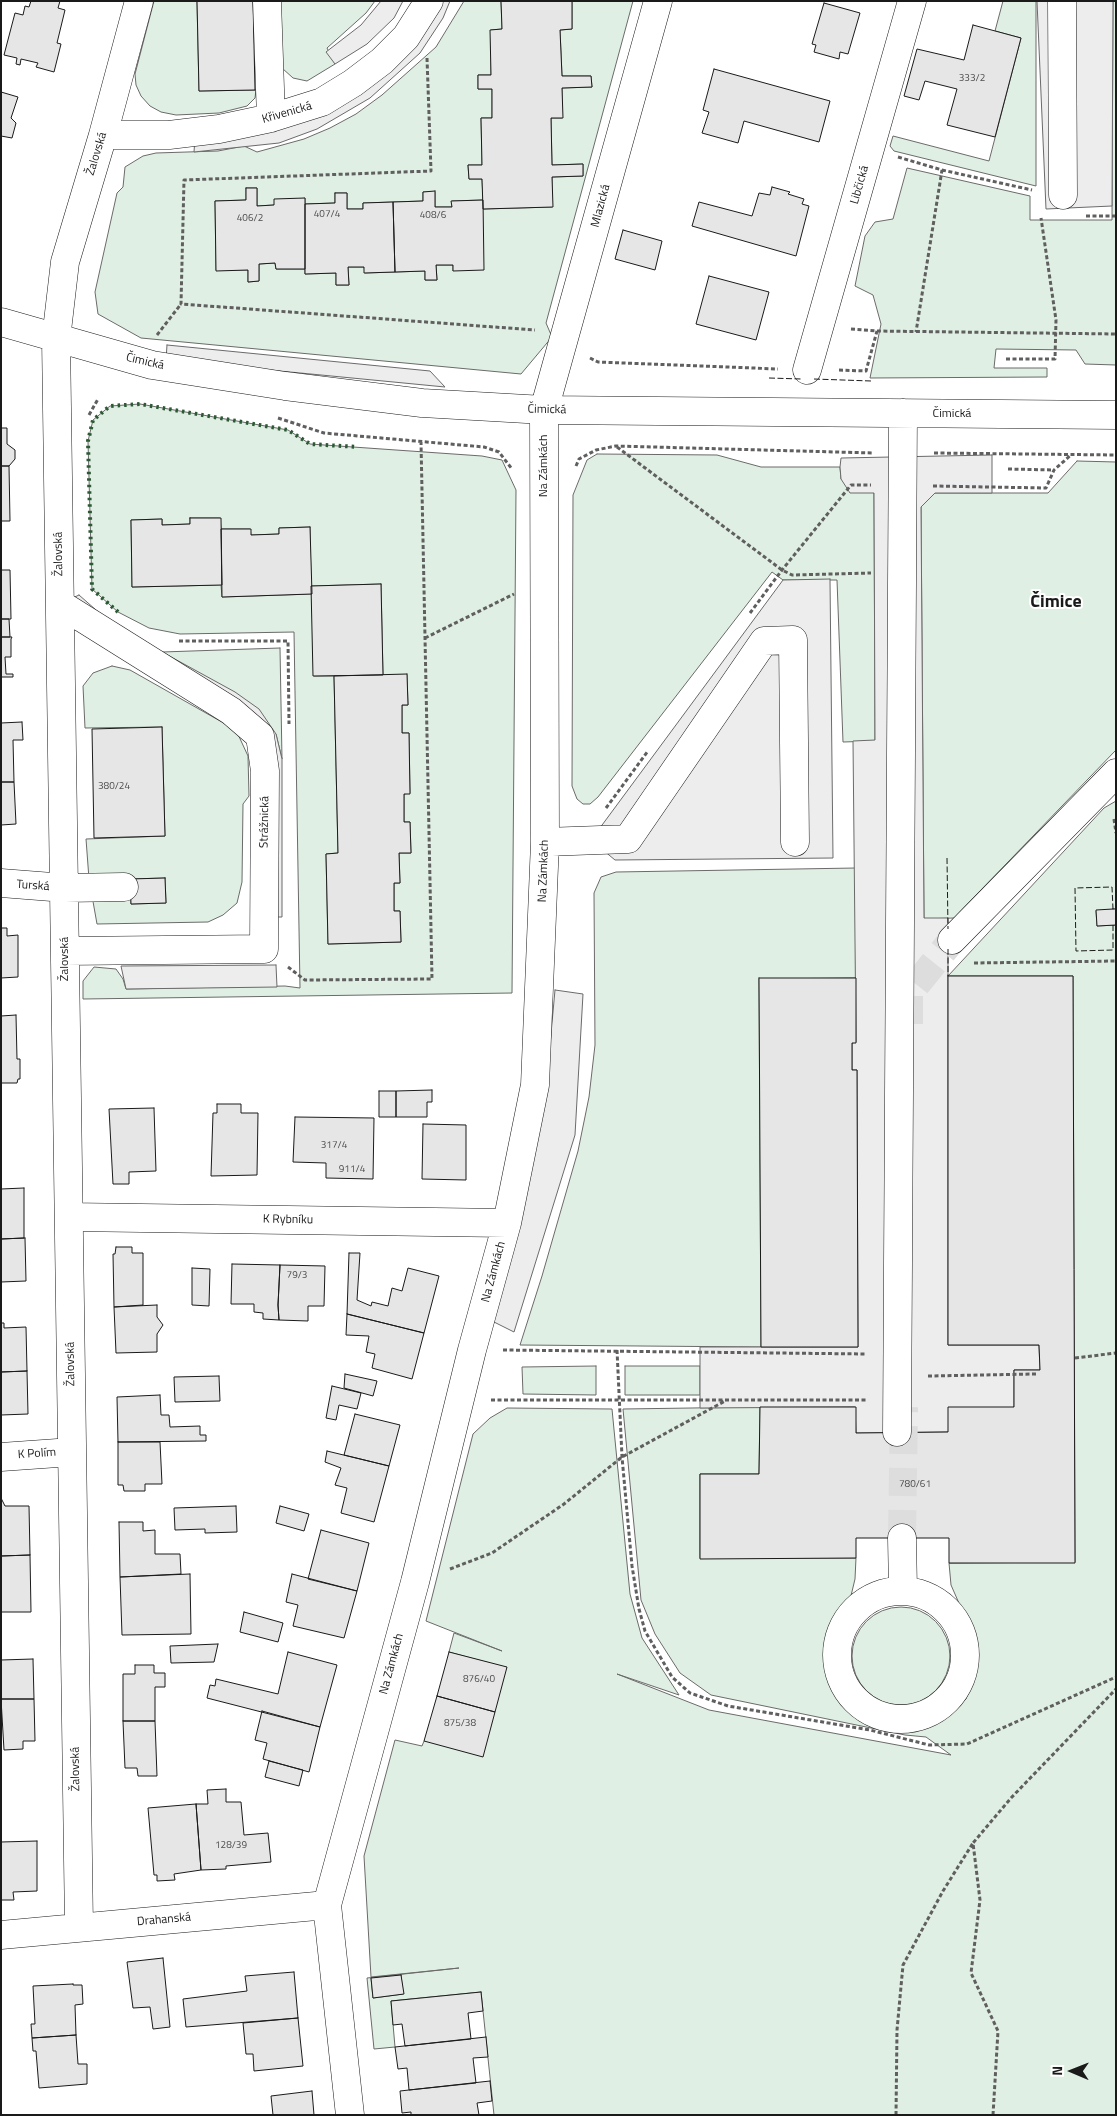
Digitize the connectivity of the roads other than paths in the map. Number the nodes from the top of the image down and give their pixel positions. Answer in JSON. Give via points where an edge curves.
{"nodes":[{"id":1,"x":139,"y":1,"type":"edge"},
{"id":2,"x":267,"y":1,"type":"edge"},
{"id":3,"x":429,"y":1,"type":"edge"},
{"id":4,"x":658,"y":1,"type":"edge"},
{"id":5,"x":912,"y":1,"type":"edge"},
{"id":6,"x":1062,"y":1,"type":"edge"},
{"id":7,"x":271,"y":118,"type":"junction"},
{"id":8,"x":103,"y":135,"type":"junction"},
{"id":9,"x":1063,"y":195,"type":"road end"},
{"id":10,"x":1,"y":322,"type":"edge"},
{"id":11,"x":56,"y":339,"type":"junction"},
{"id":12,"x":807,"y":370,"type":"road end"},
{"id":13,"x":544,"y":410,"type":"junction"},
{"id":14,"x":903,"y":413,"type":"junction"},
{"id":15,"x":1111,"y":416,"type":"edge"},
{"id":16,"x":60,"y":604,"type":"junction"},
{"id":17,"x":1116,"y":773,"type":"edge"},
{"id":18,"x":545,"y":842,"type":"junction"},
{"id":19,"x":795,"y":842,"type":"dead end"},
{"id":20,"x":1,"y":883,"type":"edge"},
{"id":21,"x":124,"y":887,"type":"dead end"},
{"id":22,"x":65,"y":888,"type":"junction"},
{"id":23,"x":952,"y":940,"type":"tunnel mouth"},
{"id":24,"x":65,"y":951,"type":"junction"},
{"id":25,"x":69,"y":1218,"type":"junction"},
{"id":26,"x":507,"y":1223,"type":"junction"},
{"id":27,"x":897,"y":1432,"type":"tunnel mouth"},
{"id":28,"x":72,"y":1452,"type":"junction"},
{"id":29,"x":1,"y":1457,"type":"edge"},
{"id":30,"x":902,"y":1538,"type":"tunnel mouth"},
{"id":31,"x":903,"y":1590,"type":"junction"},
{"id":32,"x":327,"y":1905,"type":"junction"},
{"id":33,"x":79,"y":1927,"type":"junction"},
{"id":34,"x":1,"y":1934,"type":"edge"},
{"id":35,"x":350,"y":2115,"type":"edge"}],
"edges":[{"from":1,"to":8,"type":"street","name":"Žalovská"},
{"from":2,"to":7,"type":"street"},
{"from":3,"to":7,"type":"street","name":"Křivenická","via":[[406,37],[353,84],[322,102]]},
{"from":4,"to":13,"type":"street","name":"Mlazická"},
{"from":5,"to":12,"type":"street","name":"Libčická"},
{"from":6,"to":9,"type":"street"},
{"from":7,"to":8,"type":"street","name":"Křivenická","via":[[219,130],[169,135]]},
{"from":8,"to":11,"type":"street","name":"Žalovská","via":[[65,262]]},
{"from":10,"to":11,"type":"street","name":"Čimická"},
{"from":11,"to":13,"type":"street","name":"Čimická","via":[[152,365],[285,386],[422,403]]},
{"from":11,"to":16,"type":"street","name":"Žalovská"},
{"from":13,"to":14,"type":"street","name":"Čimická"},
{"from":13,"to":18,"type":"street","name":"Na Zámkách"},
{"from":14,"to":15,"type":"street","name":"Čimická"},
{"from":14,"to":27,"type":"street"},
{"from":16,"to":22,"type":"street","name":"Žalovská"},
{"from":16,"to":24,"type":"street","name":"Strážnická","via":[[228,709],[260,736],[265,771],[264,949]]},
{"from":17,"to":23,"type":"street"},
{"from":18,"to":19,"type":"street","via":[[628,839],[764,641],[793,640]]},
{"from":18,"to":26,"type":"street","name":"Na Zámkách","via":[[535,1084]]},
{"from":20,"to":22,"type":"street","name":"Turská"},
{"from":21,"to":22,"type":"street","name":"Turská"},
{"from":22,"to":24,"type":"street","name":"Žalovská"},
{"from":24,"to":25,"type":"street","name":"Žalovská"},
{"from":25,"to":26,"type":"street","name":"K Rybníku"},
{"from":25,"to":28,"type":"street","name":"Žalovská"},
{"from":26,"to":32,"type":"street","name":"Na Zámkách"},
{"from":28,"to":29,"type":"street","name":"K Polím"},
{"from":28,"to":33,"type":"street","name":"Žalovská"},
{"from":30,"to":31,"type":"street"},
{"from":31,"to":31,"type":"street","via":[[883,1593],[850,1616],[841,1634],[837,1654],[840,1674],[864,1707],[882,1716],[902,1719],[924,1715],[943,1704],[957,1687],[965,1667],[965,1644],[958,1624],[944,1606],[925,1595]]},
{"from":32,"to":33,"type":"street","name":"Drahanská"},
{"from":32,"to":35,"type":"street","name":"Na Zámkách"},
{"from":33,"to":34,"type":"street","name":"Drahanská"}]}
